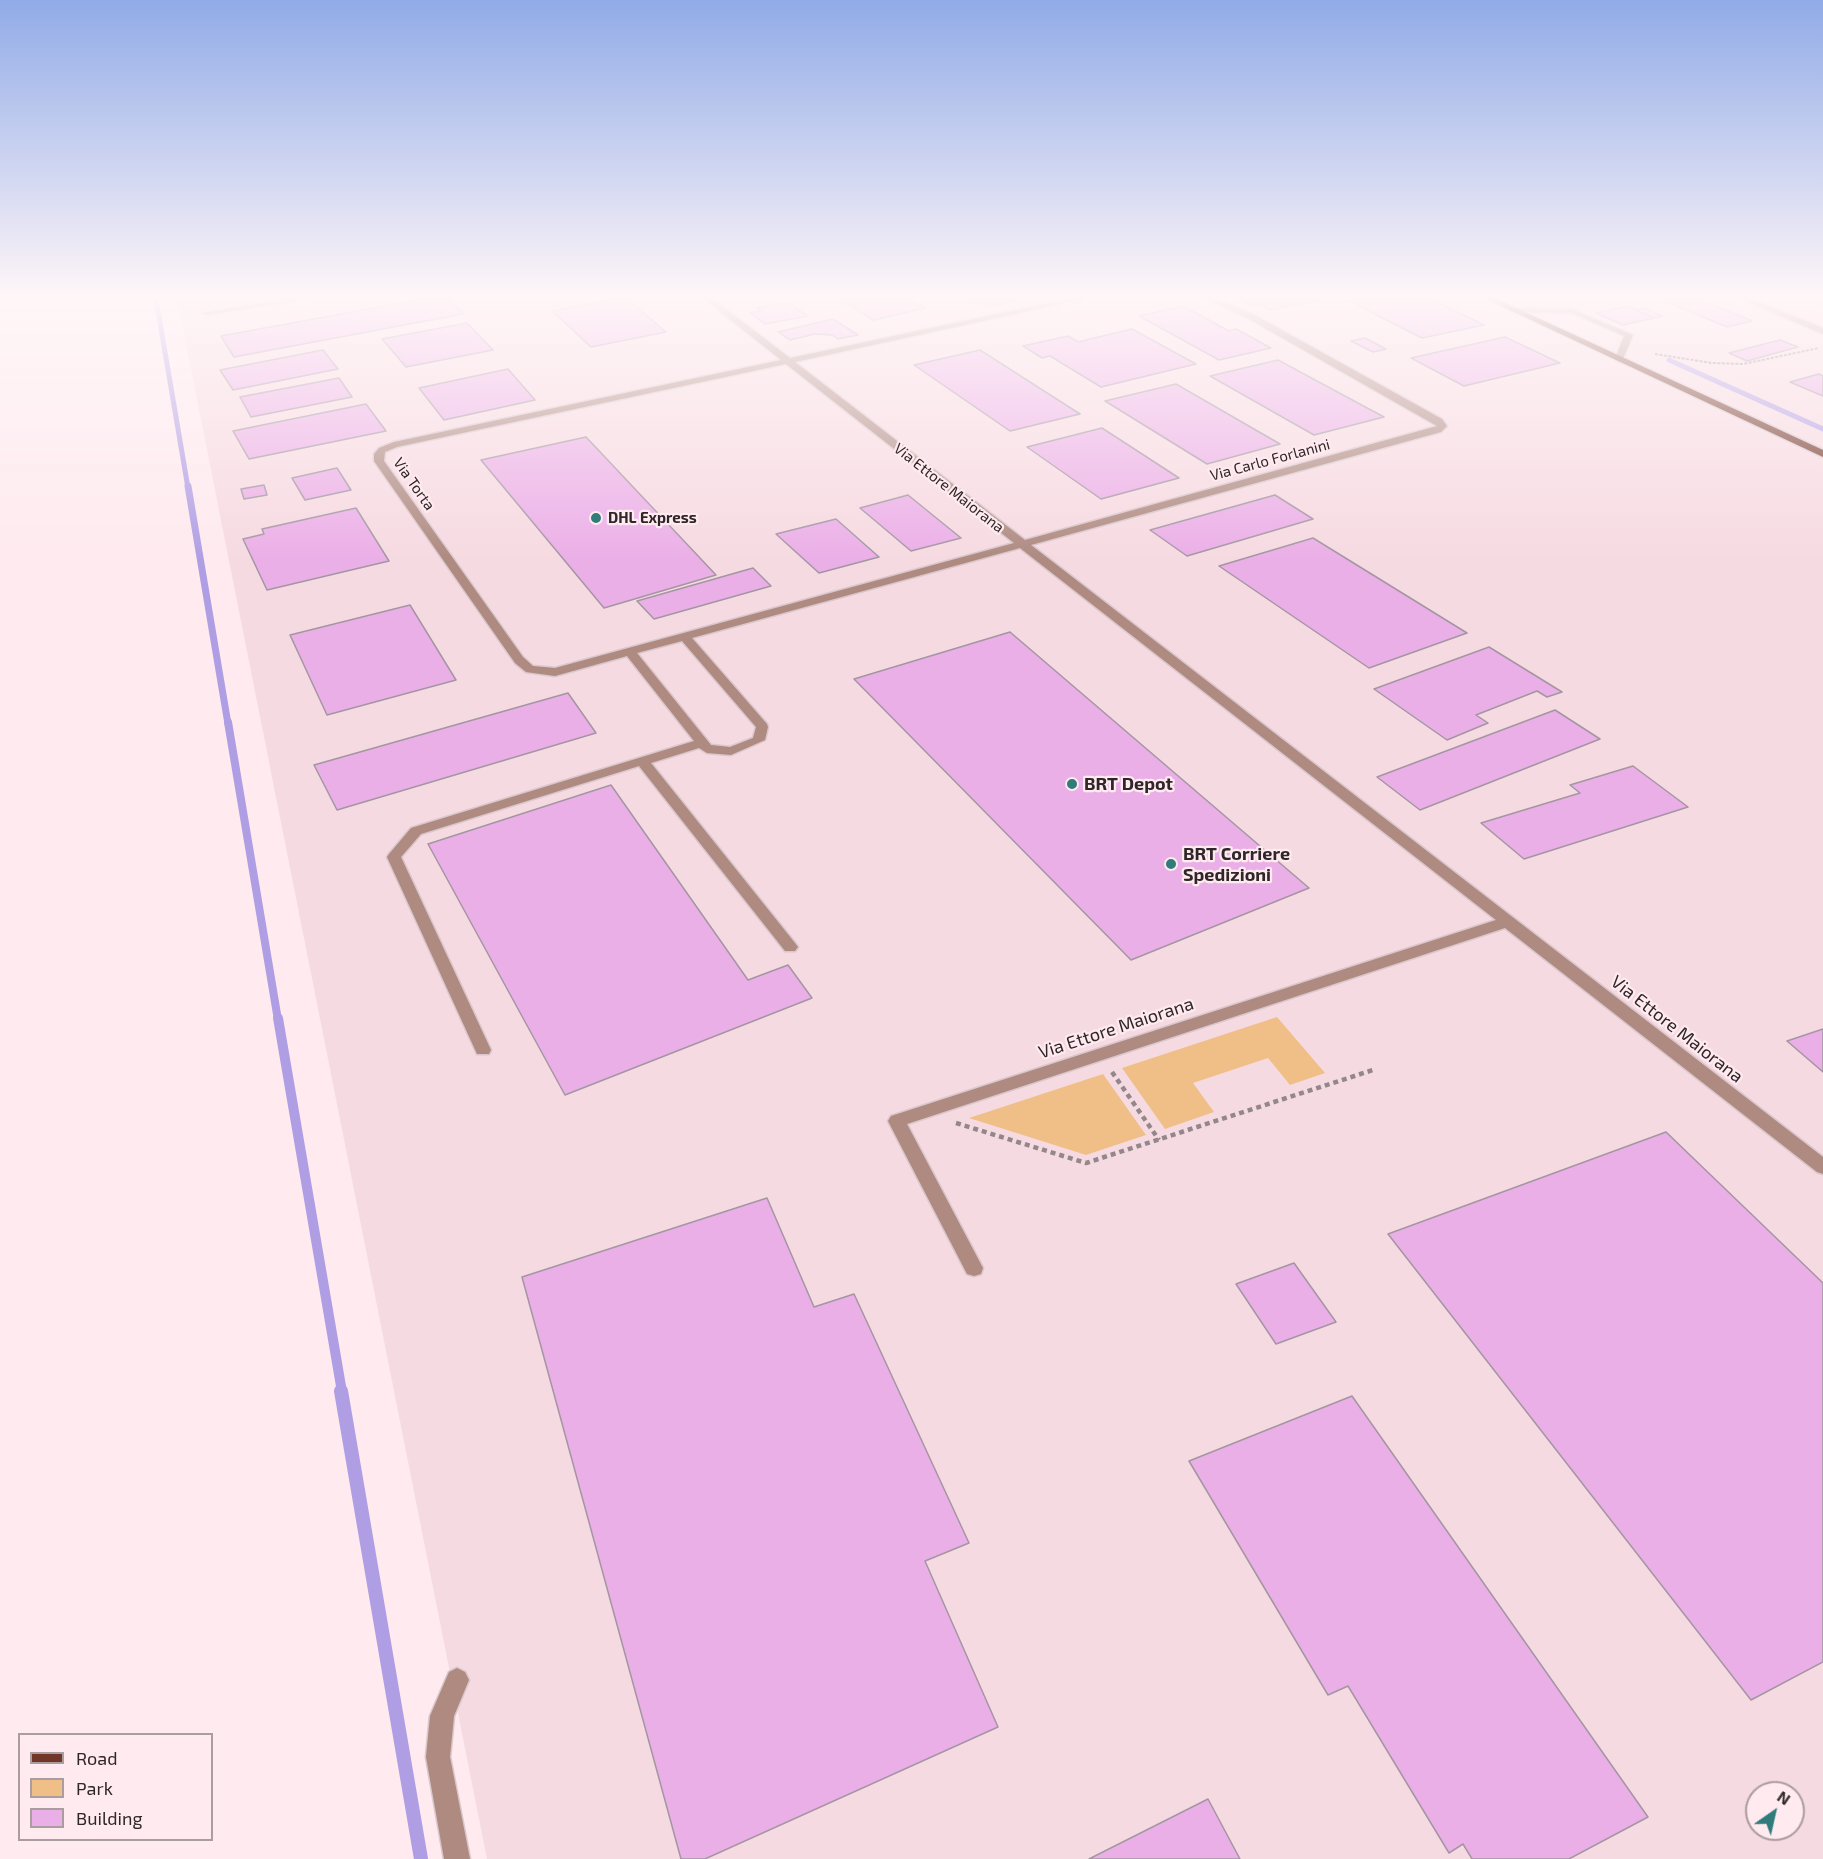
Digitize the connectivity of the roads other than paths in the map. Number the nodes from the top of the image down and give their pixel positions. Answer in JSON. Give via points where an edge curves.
{"nodes":[{"id":1,"x":668,"y":386,"type":"edge"},
{"id":2,"x":817,"y":386,"type":"edge"},
{"id":3,"x":1376,"y":386,"type":"edge"},
{"id":4,"x":1684,"y":386,"type":"edge"},
{"id":5,"x":1823,"y":454,"type":"edge"},
{"id":6,"x":1020,"y":543,"type":"junction"},
{"id":7,"x":685,"y":637,"type":"junction"},
{"id":8,"x":630,"y":652,"type":"junction"},
{"id":9,"x":538,"y":671,"type":"joint"},
{"id":10,"x":702,"y":743,"type":"junction"},
{"id":11,"x":642,"y":761,"type":"junction"},
{"id":12,"x":1506,"y":922,"type":"junction"},
{"id":13,"x":790,"y":947,"type":"dead end"},
{"id":14,"x":483,"y":1050,"type":"dead end"},
{"id":15,"x":1823,"y":1167,"type":"edge"},
{"id":16,"x":974,"y":1268,"type":"dead end"},
{"id":17,"x":457,"y":1680,"type":"dead end"},
{"id":18,"x":457,"y":1859,"type":"edge"}],
"edges":[{"from":1,"to":9,"type":"street","name":"Via Torta","via":[[394,444],[379,454],[379,461],[519,660]]},
{"from":2,"to":6,"type":"street","name":"Via Ettore Maiorana"},
{"from":3,"to":6,"type":"street","name":"Via Carlo Forlanini","via":[[1442,426]]},
{"from":4,"to":5,"type":"main road"},
{"from":6,"to":7,"type":"street","name":"Via Ettore Maiorana"},
{"from":6,"to":12,"type":"street","name":"Via Ettore Maiorana"},
{"from":7,"to":8,"type":"street","name":"Via Ettore Maiorana"},
{"from":7,"to":10,"type":"street","via":[[762,727],[759,740],[731,751],[707,749]]},
{"from":8,"to":9,"type":"street","name":"Via Ettore Maiorana","via":[[555,672]]},
{"from":8,"to":10,"type":"street"},
{"from":10,"to":11,"type":"street"},
{"from":11,"to":13,"type":"street"},
{"from":11,"to":14,"type":"street","via":[[416,831],[394,857]]},
{"from":12,"to":15,"type":"street","name":"Via Ettore Maiorana"},
{"from":12,"to":16,"type":"street","name":"Via Ettore Maiorana","via":[[897,1121]]},
{"from":17,"to":18,"type":"street","via":[[442,1716],[438,1757]]}]}
